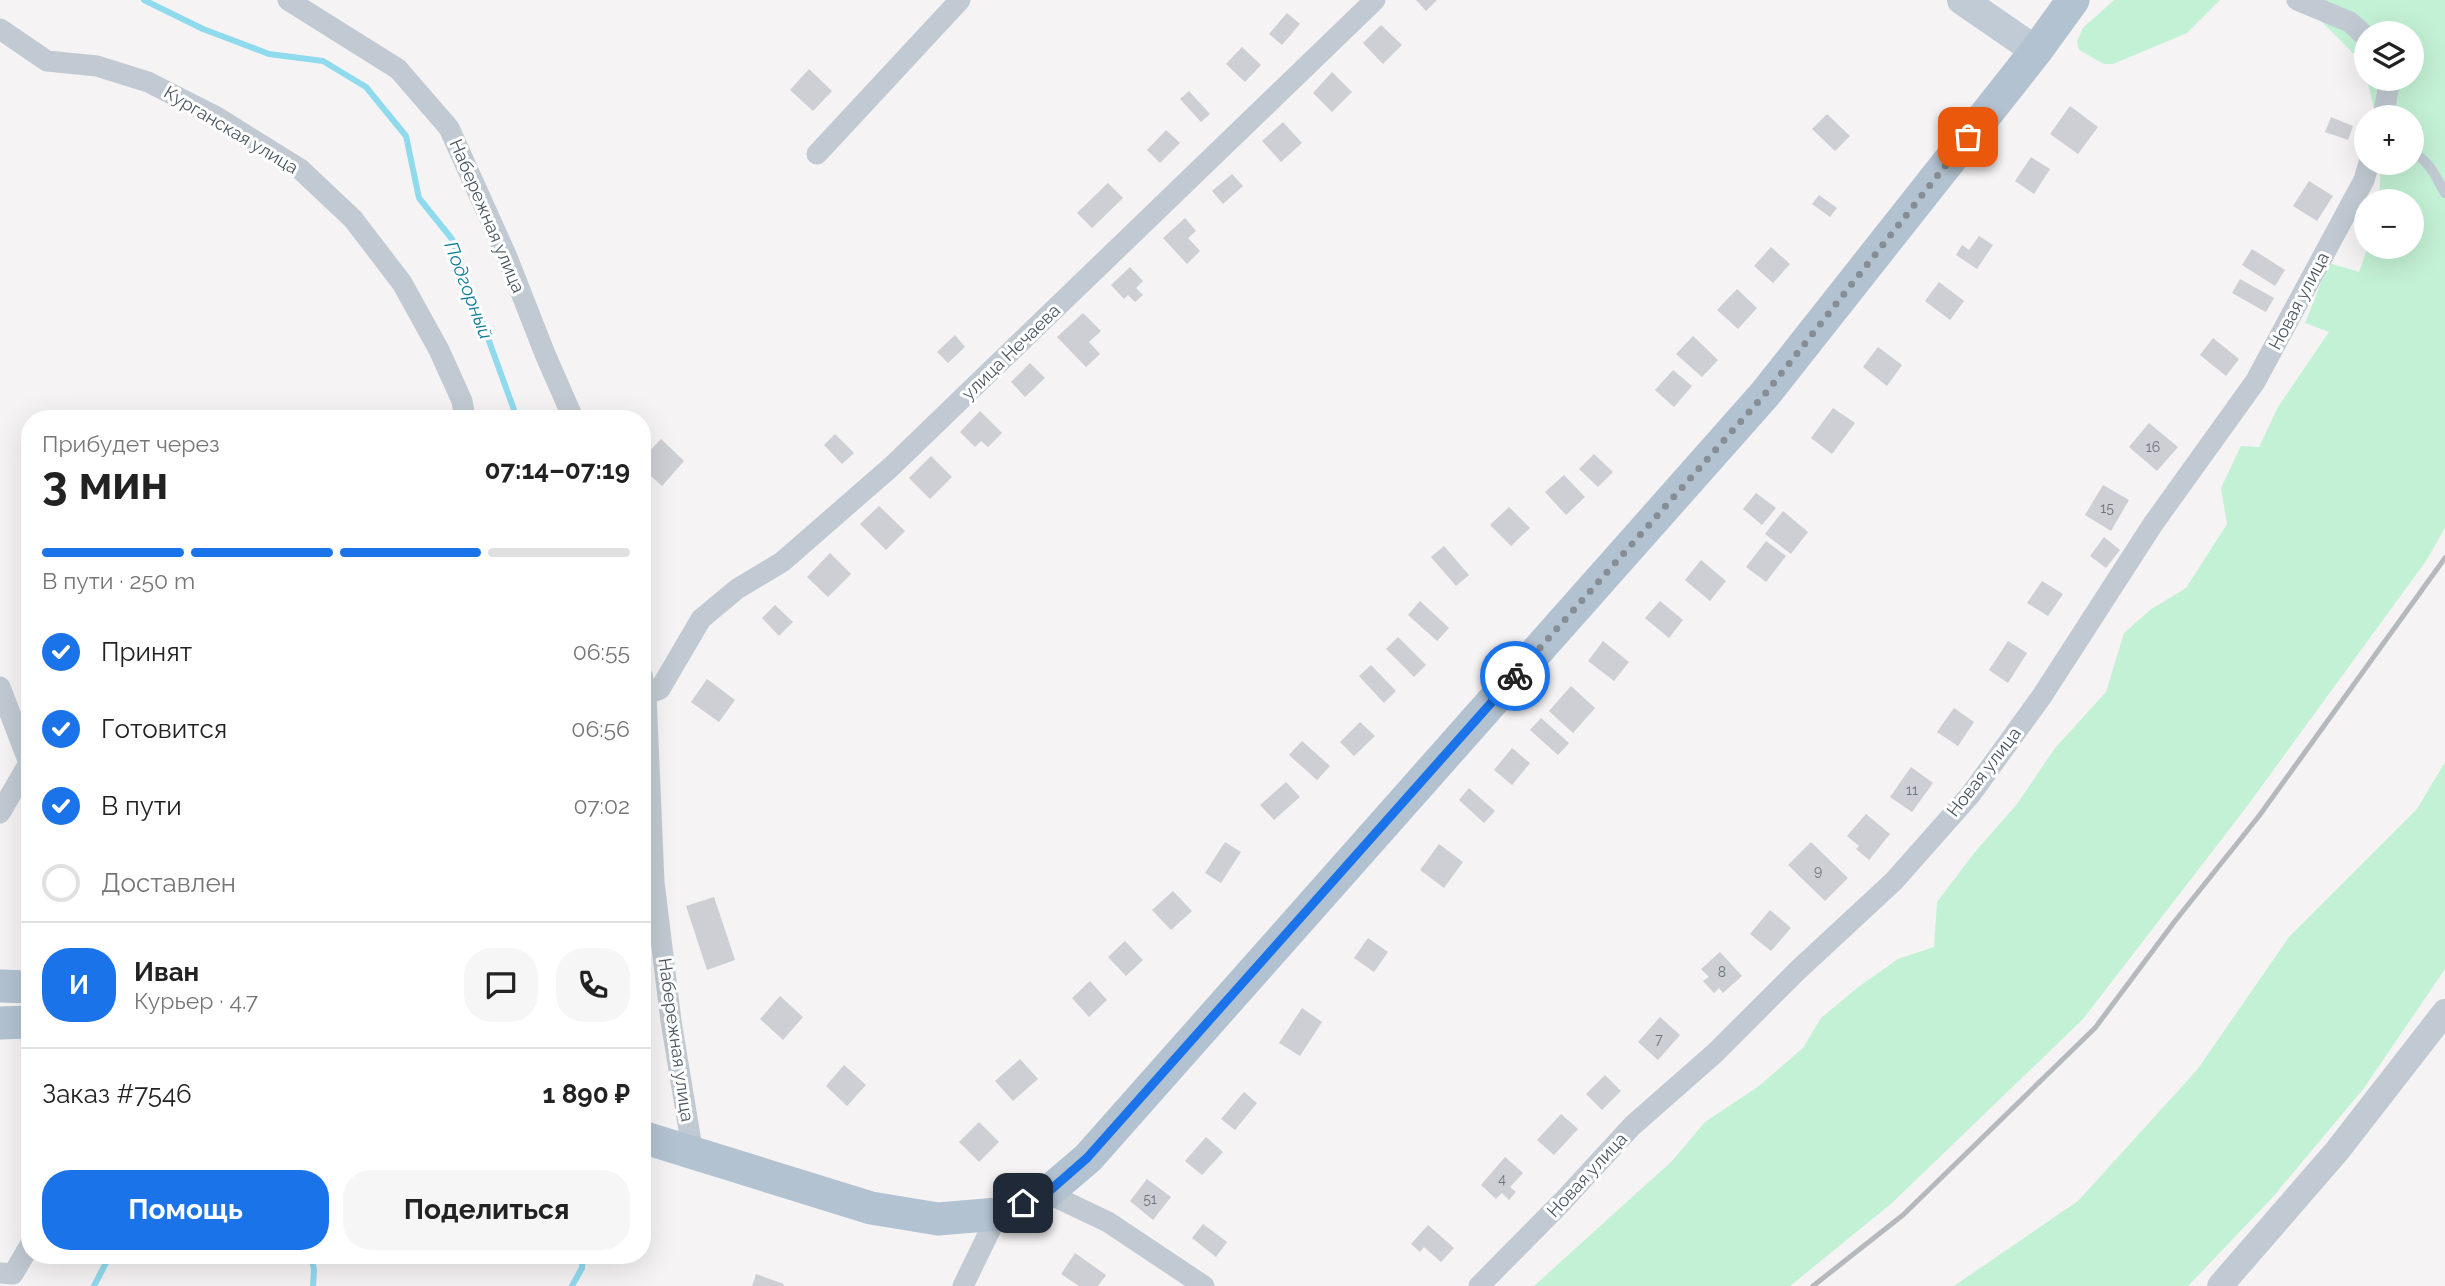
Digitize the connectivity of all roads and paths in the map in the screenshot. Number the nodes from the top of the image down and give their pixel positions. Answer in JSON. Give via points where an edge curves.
{"nodes":[{"id":1,"x":960,"y":0,"type":"edge"},
{"id":2,"x":1375,"y":0,"type":"edge"},
{"id":3,"x":1962,"y":0,"type":"edge"},
{"id":4,"x":2297,"y":0,"type":"edge"},
{"id":5,"x":2074,"y":1,"type":"edge"},
{"id":6,"x":297,"y":2,"type":"edge"},
{"id":7,"x":2354,"y":26,"type":"edge"},
{"id":8,"x":0,"y":29,"type":"edge"},
{"id":9,"x":2036,"y":51,"type":"junction"},
{"id":10,"x":817,"y":154,"type":"dead end"},
{"id":11,"x":2424,"y":162,"type":"edge"},
{"id":12,"x":2365,"y":175,"type":"edge"},
{"id":13,"x":2445,"y":193,"type":"edge"},
{"id":14,"x":464,"y":410,"type":"edge"},
{"id":15,"x":570,"y":410,"type":"edge"},
{"id":16,"x":651,"y":686,"type":"edge"},
{"id":17,"x":0,"y":687,"type":"edge"},
{"id":18,"x":21,"y":742,"type":"edge"},
{"id":19,"x":21,"y":777,"type":"edge"},
{"id":20,"x":0,"y":813,"type":"edge"},
{"id":21,"x":651,"y":823,"type":"edge"},
{"id":22,"x":0,"y":986,"type":"edge"},
{"id":23,"x":21,"y":987,"type":"edge"},
{"id":24,"x":2445,"y":1012,"type":"edge"},
{"id":25,"x":21,"y":1022,"type":"edge"},
{"id":26,"x":0,"y":1023,"type":"edge"},
{"id":27,"x":651,"y":1141,"type":"edge"},
{"id":28,"x":693,"y":1154,"type":"junction"},
{"id":29,"x":1047,"y":1193,"type":"junction"},
{"id":30,"x":998,"y":1214,"type":"junction"},
{"id":31,"x":21,"y":1260,"type":"edge"},
{"id":32,"x":0,"y":1273,"type":"edge"},
{"id":33,"x":964,"y":1286,"type":"edge"},
{"id":34,"x":1204,"y":1286,"type":"edge"},
{"id":35,"x":1479,"y":1286,"type":"edge"},
{"id":36,"x":2220,"y":1286,"type":"edge"}],
"edges":[{"from":1,"to":10,"type":"street"},
{"from":2,"to":16,"type":"street","name":"улица Нечаева","via":[[891,467],[782,562],[737,589],[701,619],[660,689]]},
{"from":3,"to":9,"type":"main road"},
{"from":4,"to":7,"type":"street"},
{"from":5,"to":9,"type":"main road"},
{"from":6,"to":15,"type":"street","name":"Набережная улица","via":[[398,69],[449,128]]},
{"from":8,"to":14,"type":"street","name":"Курганская улица","via":[[47,61],[97,65],[149,82],[300,169],[353,219],[402,284],[439,350]]},
{"from":9,"to":29,"type":"main road","via":[[1765,394],[1087,1158]]},
{"from":11,"to":13,"type":"lane"},
{"from":12,"to":35,"type":"street","name":"Новая улица","via":[[2255,382],[1971,794],[1894,881],[1633,1126]]},
{"from":17,"to":18,"type":"street"},
{"from":19,"to":20,"type":"street"},
{"from":21,"to":28,"type":"street","name":"Набережная улица","via":[[671,1021]]},
{"from":22,"to":23,"type":"main road"},
{"from":24,"to":36,"type":"street","via":[[2337,1151]]},
{"from":25,"to":26,"type":"main road"},
{"from":27,"to":28,"type":"main road"},
{"from":28,"to":30,"type":"main road","via":[[871,1208],[938,1219]]},
{"from":29,"to":30,"type":"main road"},
{"from":29,"to":34,"type":"street","via":[[1108,1222]]},
{"from":30,"to":33,"type":"street"},
{"from":31,"to":32,"type":"street","via":[[13,1274]]}]}
